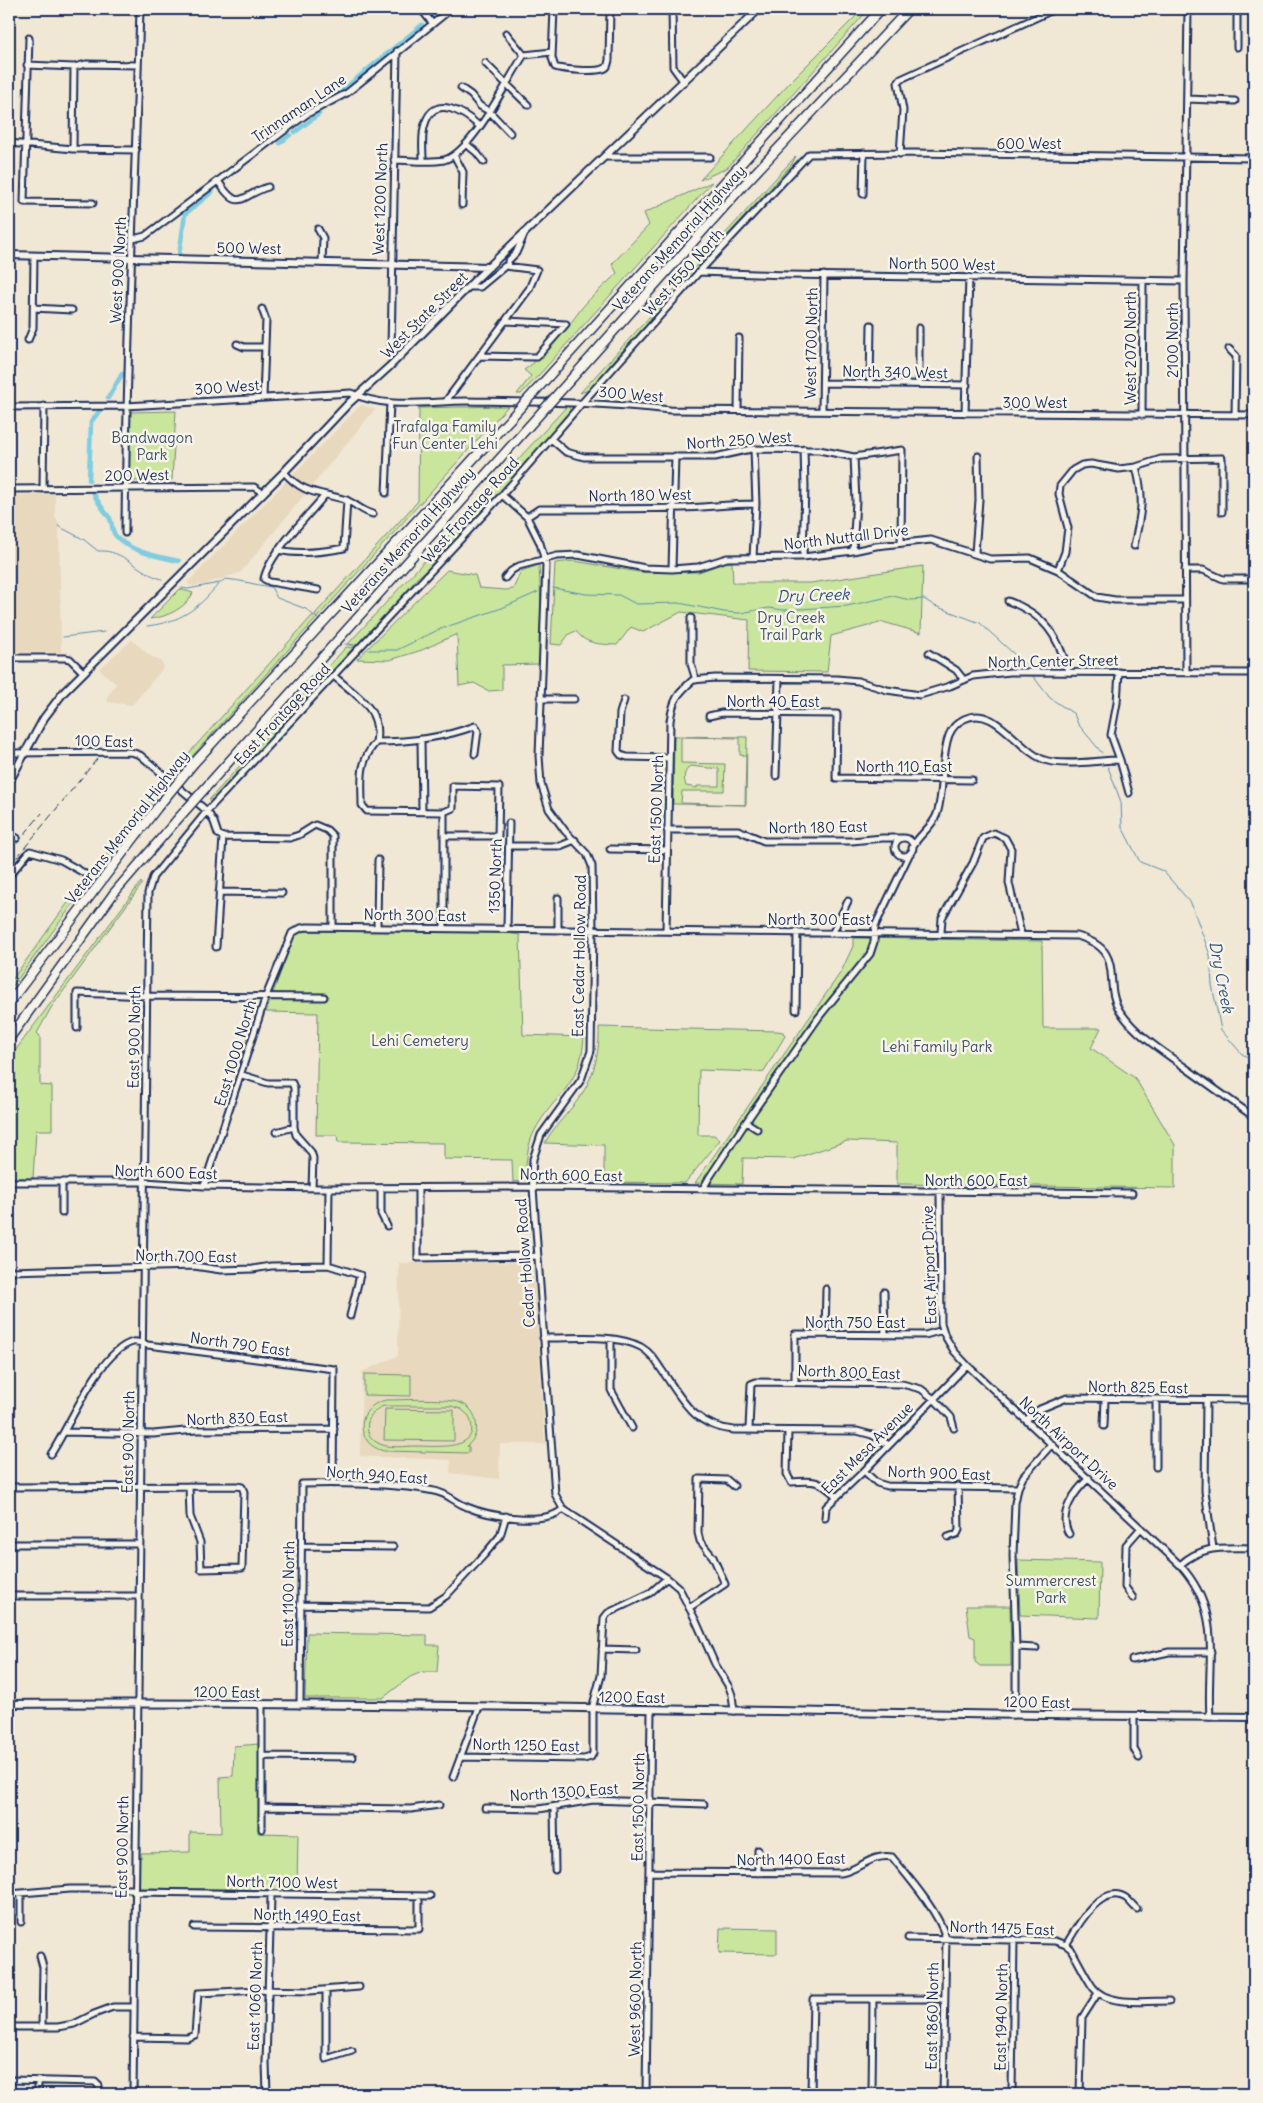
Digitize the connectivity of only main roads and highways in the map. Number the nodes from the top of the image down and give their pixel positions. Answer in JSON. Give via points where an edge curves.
{"nodes":[{"id":1,"x":759,"y":9,"type":"edge"},
{"id":2,"x":881,"y":9,"type":"edge"},
{"id":3,"x":909,"y":9,"type":"edge"},
{"id":4,"x":9,"y":255,"type":"edge"},
{"id":5,"x":489,"y":267,"type":"junction"},
{"id":6,"x":9,"y":782,"type":"edge"},
{"id":7,"x":9,"y":1003,"type":"edge"},
{"id":8,"x":9,"y":1039,"type":"edge"},
{"id":9,"x":9,"y":1704,"type":"edge"},
{"id":10,"x":1254,"y":1717,"type":"edge"}],
"edges":[{"from":1,"to":5,"type":"main road","name":"West State Street"},
{"from":2,"to":7,"type":"highway","name":"Veterans Memorial Highway","bridge":true,"via":[[194,763]]},
{"from":3,"to":8,"type":"highway","name":"Veterans Memorial Highway","bridge":true,"via":[[742,187],[176,820],[114,893]]},
{"from":4,"to":5,"type":"main road","name":"500 West"},
{"from":5,"to":6,"type":"main road","name":"West State Street","via":[[53,704]]},
{"from":9,"to":10,"type":"main road","name":"1200 East","via":[[137,1702]]}]}
